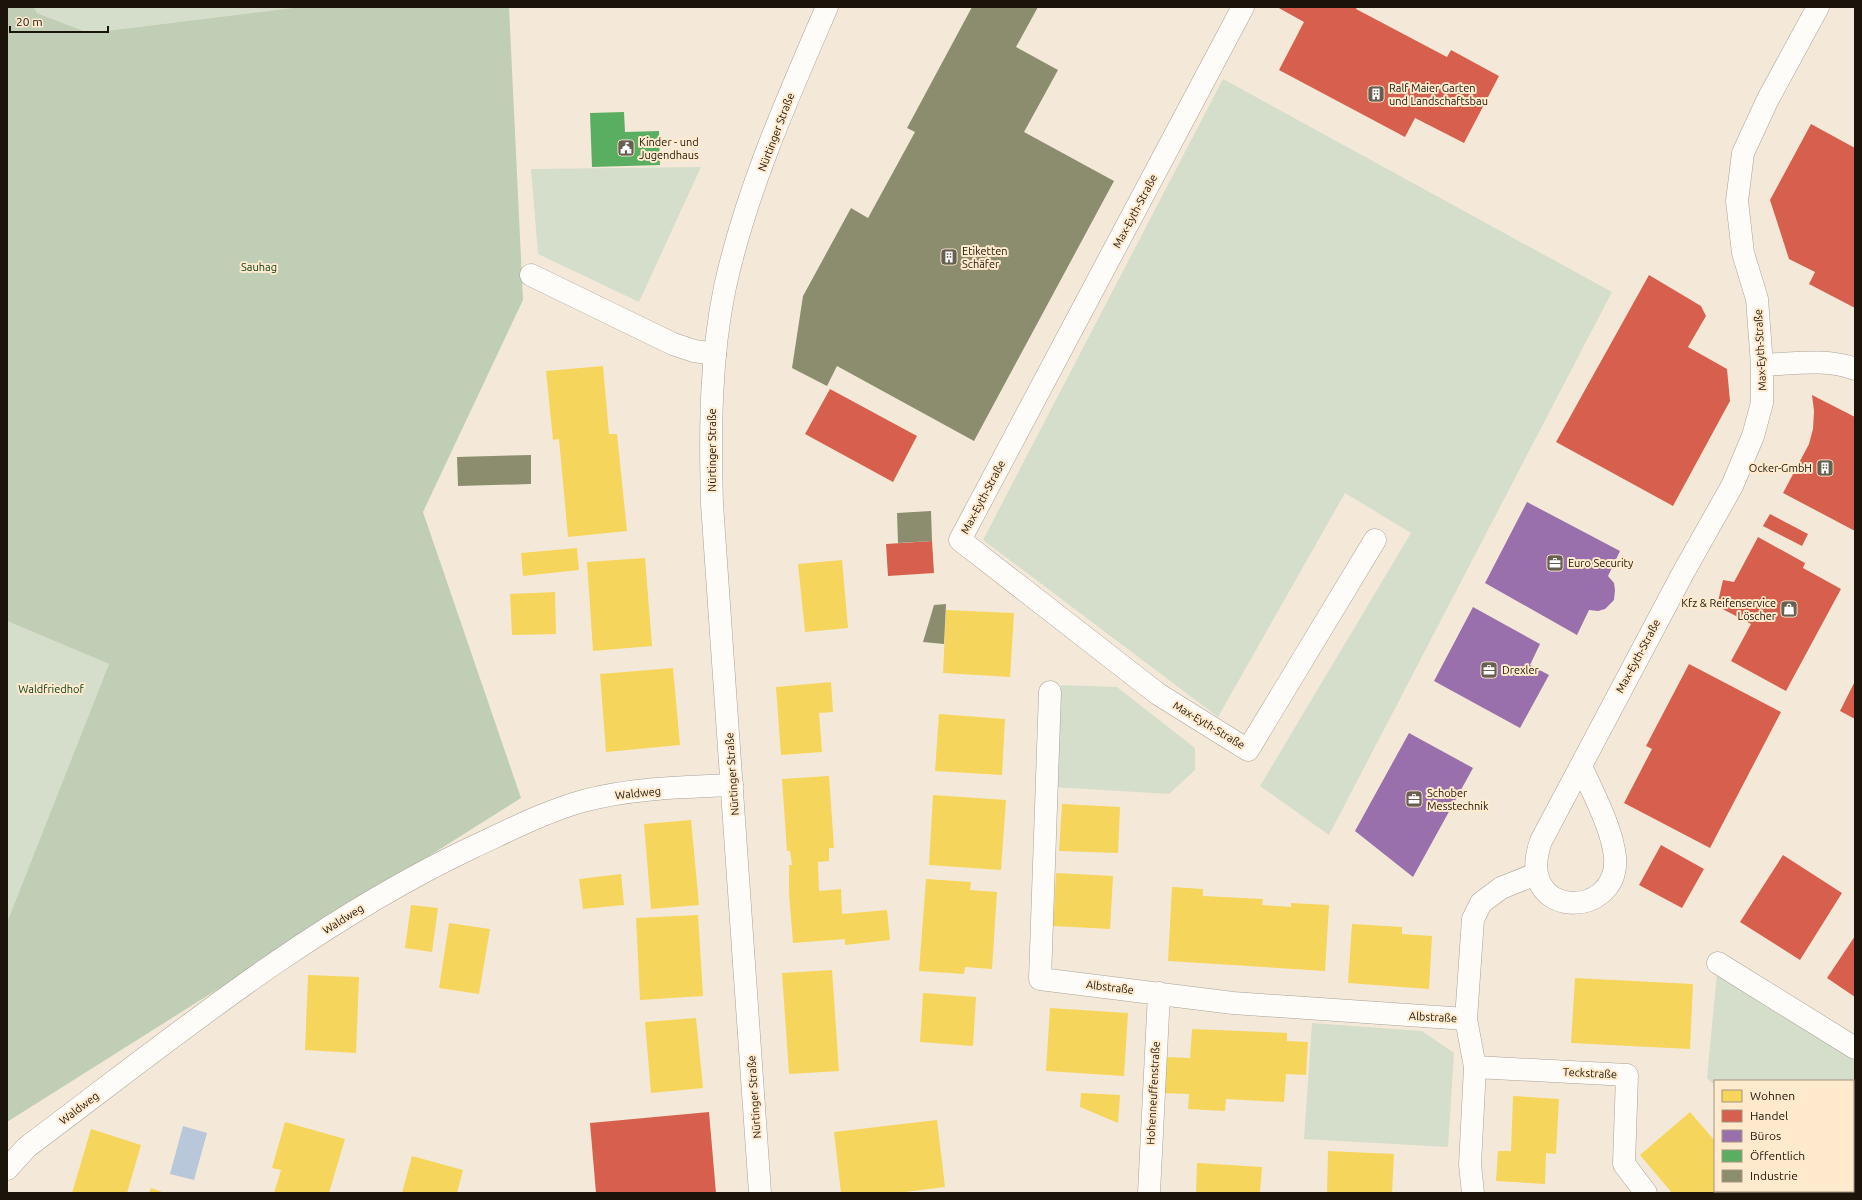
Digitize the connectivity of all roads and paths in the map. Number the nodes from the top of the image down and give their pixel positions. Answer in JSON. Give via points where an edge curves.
{"nodes":[{"id":1,"x":827,"y":7,"type":"edge"},
{"id":2,"x":1243,"y":7,"type":"edge"},
{"id":3,"x":1818,"y":7,"type":"edge"},
{"id":4,"x":531,"y":275,"type":"dead end"},
{"id":5,"x":715,"y":354,"type":"junction"},
{"id":6,"x":1762,"y":365,"type":"junction"},
{"id":7,"x":1855,"y":369,"type":"edge"},
{"id":8,"x":1375,"y":540,"type":"dead end"},
{"id":9,"x":1050,"y":692,"type":"dead end"},
{"id":10,"x":1581,"y":766,"type":"junction"},
{"id":11,"x":732,"y":785,"type":"junction"},
{"id":12,"x":1536,"y":874,"type":"junction"},
{"id":13,"x":1718,"y":963,"type":"dead end"},
{"id":14,"x":1159,"y":993,"type":"junction"},
{"id":15,"x":1466,"y":1019,"type":"junction"},
{"id":16,"x":1855,"y":1048,"type":"edge"},
{"id":17,"x":1476,"y":1067,"type":"junction"},
{"id":18,"x":7,"y":1169,"type":"edge"},
{"id":19,"x":760,"y":1193,"type":"edge"},
{"id":20,"x":1149,"y":1193,"type":"edge"},
{"id":21,"x":1473,"y":1193,"type":"edge"},
{"id":22,"x":1646,"y":1193,"type":"edge"}],
"edges":[{"from":1,"to":5,"type":"street","name":"Nürtinger Straße","via":[[784,108],[744,216],[725,288]]},
{"from":2,"to":8,"type":"street","name":"Max-Eyth-Straße","via":[[960,540],[1158,694],[1248,750]]},
{"from":3,"to":6,"type":"street","name":"Max-Eyth-Straße","via":[[1768,99],[1743,153],[1737,201],[1743,253],[1757,299]]},
{"from":4,"to":5,"type":"street","via":[[673,344]]},
{"from":5,"to":11,"type":"street","name":"Nürtinger Straße","via":[[710,447],[712,504]]},
{"from":6,"to":7,"type":"street","via":[[1824,364]]},
{"from":6,"to":10,"type":"street","name":"Max-Eyth-Straße","via":[[1762,403],[1753,436],[1732,486]]},
{"from":9,"to":14,"type":"street","name":"Albstraße","via":[[1040,979]]},
{"from":10,"to":12,"type":"street","name":"Max-Eyth-Straße","via":[[1541,841],[1536,854]]},
{"from":10,"to":12,"type":"street","name":"Max-Eyth-Straße","via":[[1610,837],[1615,857],[1611,879],[1605,890],[1594,898],[1581,903],[1568,903],[1554,899],[1543,889]]},
{"from":11,"to":18,"type":"street","name":"Waldweg","via":[[638,792],[584,801],[531,820],[384,893],[250,980],[27,1147]]},
{"from":11,"to":19,"type":"street","name":"Nürtinger Straße"},
{"from":12,"to":15,"type":"street","name":"Albstraße","via":[[1501,888],[1481,903],[1473,919]]},
{"from":13,"to":16,"type":"street"},
{"from":14,"to":15,"type":"street","name":"Albstraße","via":[[1255,1005]]},
{"from":14,"to":20,"type":"street","name":"Hohenneuffenstraße"},
{"from":15,"to":17,"type":"street","name":"Albstraße"},
{"from":17,"to":21,"type":"street","name":"Albstraße","via":[[1470,1165]]},
{"from":17,"to":22,"type":"street","name":"Teckstraße","via":[[1627,1076],[1624,1164]]}]}
